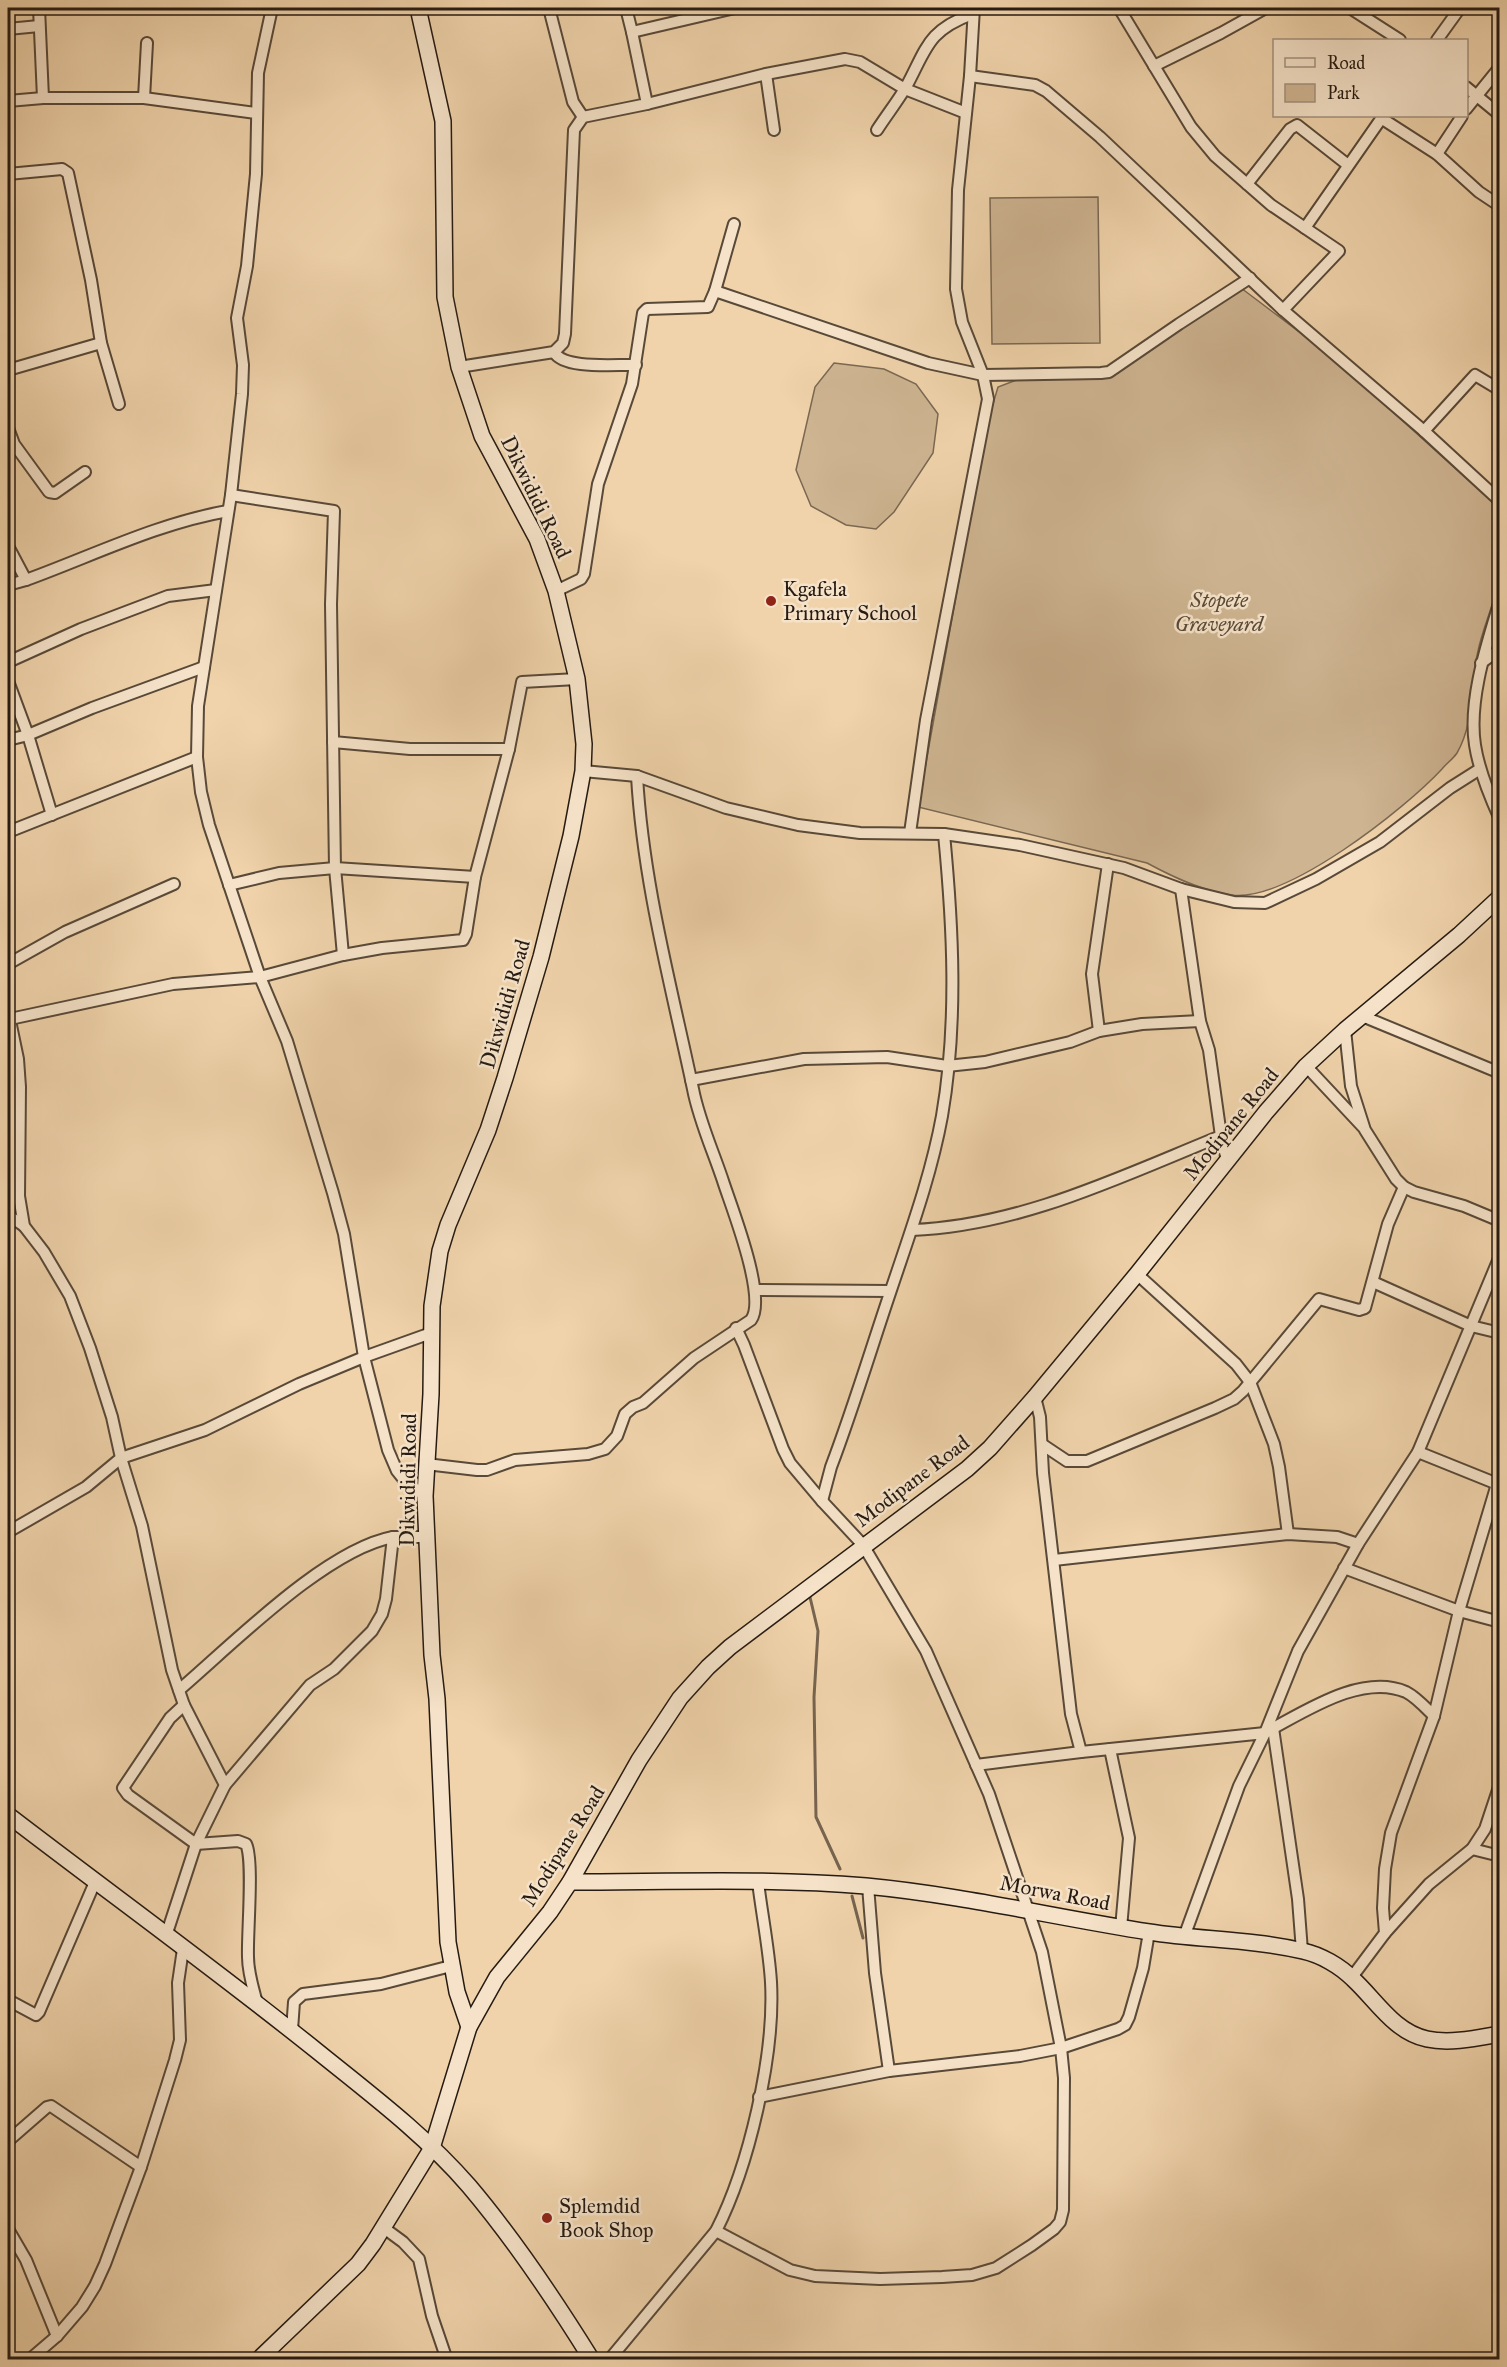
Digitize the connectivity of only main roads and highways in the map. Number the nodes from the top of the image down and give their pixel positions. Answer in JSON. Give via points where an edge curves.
{"nodes":[{"id":1,"x":418,"y":8,"type":"edge"},
{"id":2,"x":1500,"y":897,"type":"edge"},
{"id":3,"x":8,"y":1815,"type":"edge"},
{"id":4,"x":570,"y":1882,"type":"junction"},
{"id":5,"x":469,"y":2027,"type":"junction"},
{"id":6,"x":1500,"y":2034,"type":"edge"},
{"id":7,"x":432,"y":2148,"type":"junction"},
{"id":8,"x":258,"y":2360,"type":"edge"},
{"id":9,"x":592,"y":2360,"type":"edge"}],
"edges":[{"from":1,"to":5,"type":"main road","name":"Dikwididi Road","via":[[443,121],[446,297],[459,366],[482,436],[537,539],[556,591],[583,721],[583,771],[541,957],[488,1130],[440,1251],[431,1333],[425,1496],[447,1921],[451,1966]]},
{"from":2,"to":4,"type":"main road","name":"Modipane Road","via":[[1306,1066],[1035,1397],[977,1461],[708,1667],[680,1698],[639,1760]]},
{"from":3,"to":7,"type":"main road","via":[[292,2030]]},
{"from":4,"to":5,"type":"main road","name":"Modipane Road","via":[[497,1977]]},
{"from":4,"to":6,"type":"main road","name":"Morwa Road","via":[[868,1886],[970,1898],[1121,1928],[1302,1950],[1324,1958],[1352,1977],[1389,2018],[1415,2035],[1439,2041]]},
{"from":5,"to":7,"type":"main road","name":"Modipane Road"},
{"from":7,"to":8,"type":"main road","name":"Modipane Road","via":[[358,2264]]},
{"from":7,"to":9,"type":"main road","via":[[493,2217]]}]}
